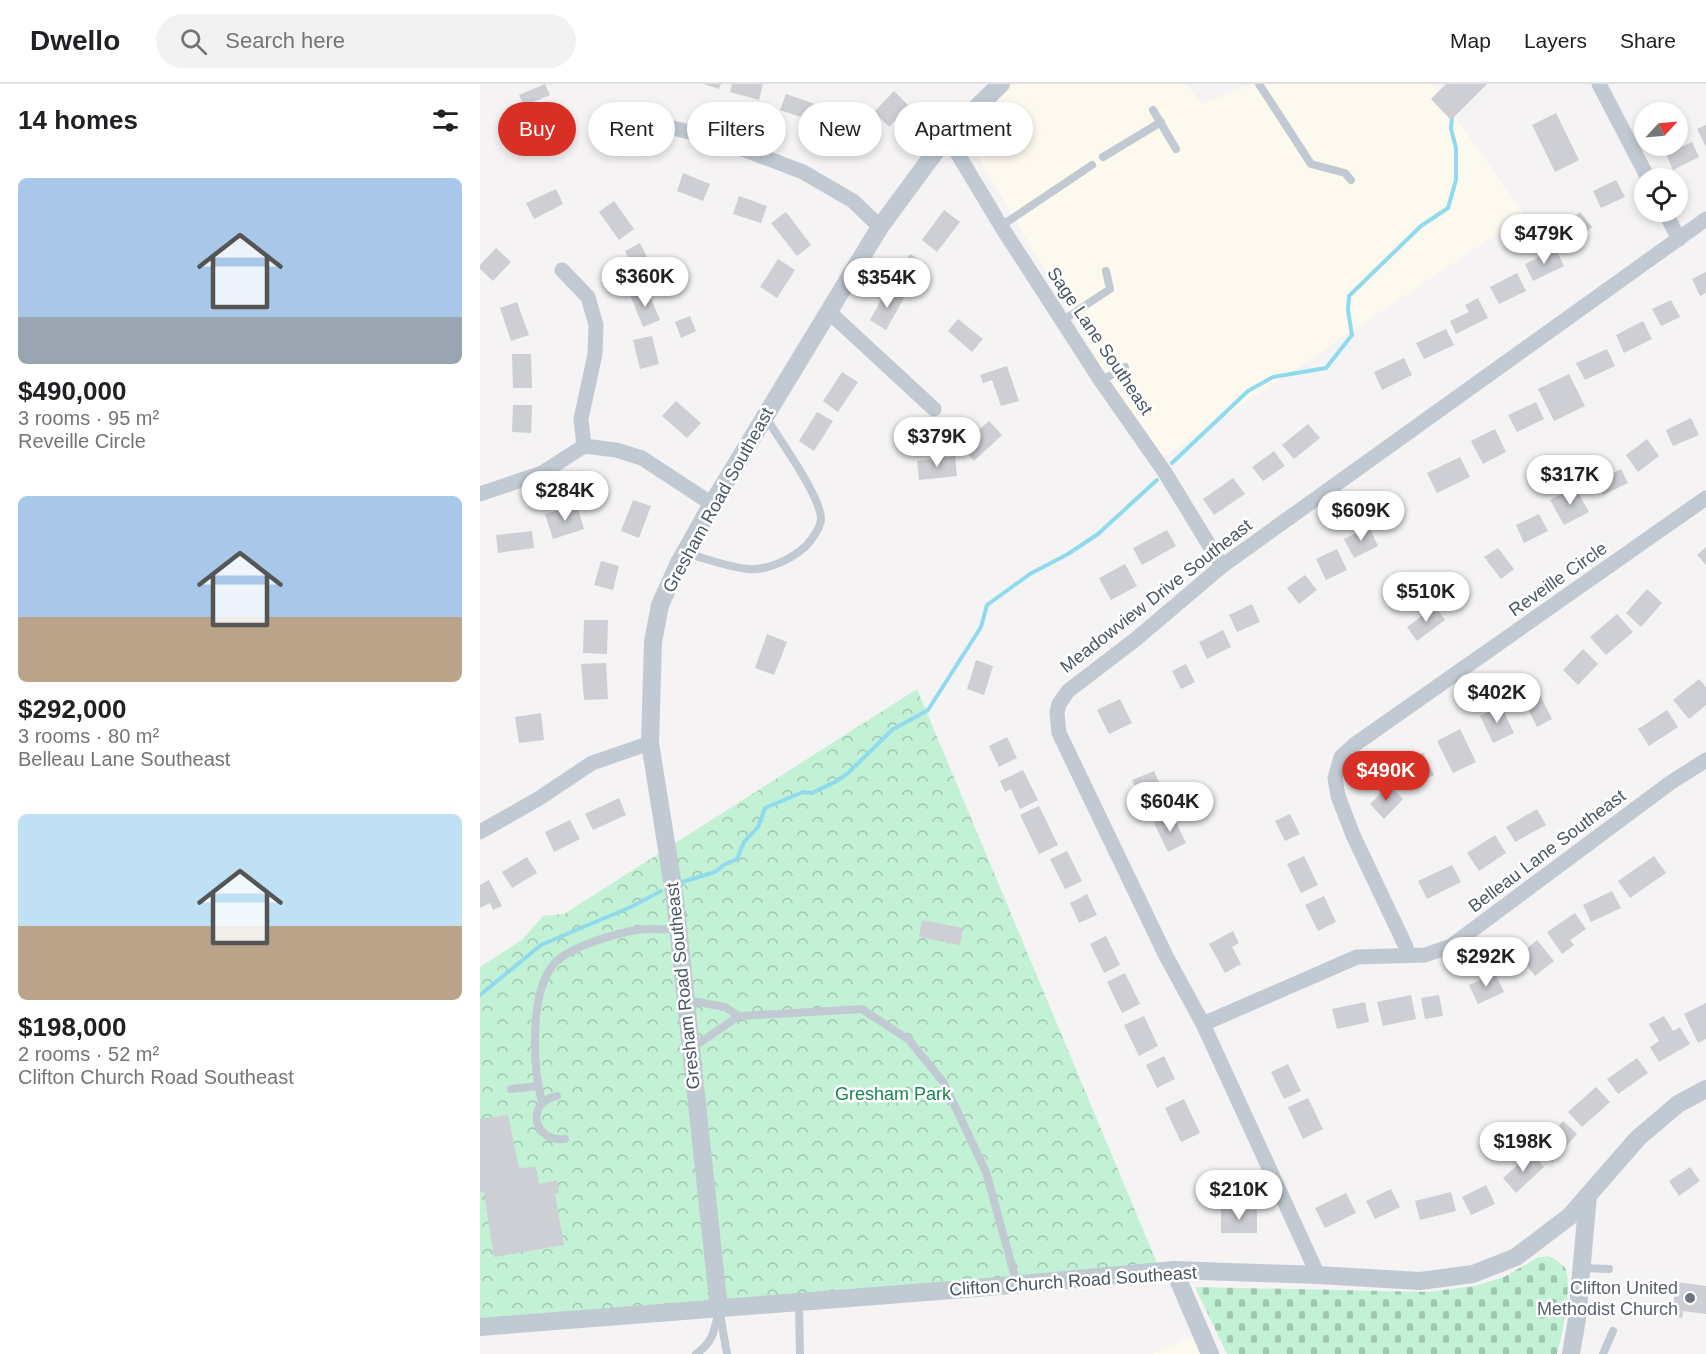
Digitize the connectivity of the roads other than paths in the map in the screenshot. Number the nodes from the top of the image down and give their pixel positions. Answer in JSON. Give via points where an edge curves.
{"nodes":[{"id":1,"x":1000,"y":84,"type":"edge"},
{"id":2,"x":1259,"y":84,"type":"edge"},
{"id":3,"x":1599,"y":84,"type":"edge"},
{"id":4,"x":982,"y":102,"type":"edge"},
{"id":5,"x":1153,"y":110,"type":"dead end"},
{"id":6,"x":1161,"y":122,"type":"junction"},
{"id":7,"x":675,"y":128,"type":"edge"},
{"id":8,"x":1176,"y":149,"type":"dead end"},
{"id":9,"x":932,"y":156,"type":"edge"},
{"id":10,"x":959,"y":156,"type":"edge"},
{"id":11,"x":1103,"y":158,"type":"dead end"},
{"id":12,"x":1092,"y":165,"type":"dead end"},
{"id":13,"x":1643,"y":168,"type":"edge"},
{"id":14,"x":1351,"y":180,"type":"dead end"},
{"id":15,"x":1706,"y":219,"type":"edge"},
{"id":16,"x":1670,"y":222,"type":"edge"},
{"id":17,"x":1001,"y":226,"type":"junction"},
{"id":18,"x":880,"y":227,"type":"junction"},
{"id":19,"x":1679,"y":239,"type":"junction"},
{"id":20,"x":562,"y":270,"type":"dead end"},
{"id":21,"x":1106,"y":271,"type":"dead end"},
{"id":22,"x":828,"y":311,"type":"junction"},
{"id":23,"x":1062,"y":321,"type":"junction"},
{"id":24,"x":1125,"y":367,"type":"dead end"},
{"id":25,"x":1101,"y":381,"type":"junction"},
{"id":26,"x":934,"y":409,"type":"dead end"},
{"id":27,"x":765,"y":417,"type":"junction"},
{"id":28,"x":584,"y":446,"type":"junction"},
{"id":29,"x":480,"y":494,"type":"edge"},
{"id":30,"x":1706,"y":498,"type":"edge"},
{"id":31,"x":712,"y":504,"type":"junction"},
{"id":32,"x":685,"y":553,"type":"junction"},
{"id":33,"x":1222,"y":566,"type":"junction"},
{"id":34,"x":650,"y":743,"type":"junction"},
{"id":35,"x":1706,"y":760,"type":"edge"},
{"id":36,"x":480,"y":832,"type":"edge"},
{"id":37,"x":678,"y":929,"type":"junction"},
{"id":38,"x":1406,"y":954,"type":"junction"},
{"id":39,"x":685,"y":1000,"type":"junction"},
{"id":40,"x":739,"y":1016,"type":"junction"},
{"id":41,"x":1203,"y":1024,"type":"junction"},
{"id":42,"x":691,"y":1048,"type":"junction"},
{"id":43,"x":538,"y":1086,"type":"junction"},
{"id":44,"x":511,"y":1089,"type":"dead end"},
{"id":45,"x":1706,"y":1089,"type":"edge"},
{"id":46,"x":557,"y":1096,"type":"dead end"},
{"id":47,"x":542,"y":1103,"type":"junction"},
{"id":48,"x":565,"y":1139,"type":"dead end"},
{"id":49,"x":1588,"y":1195,"type":"junction"},
{"id":50,"x":1582,"y":1268,"type":"junction"},
{"id":51,"x":1609,"y":1269,"type":"dead end"},
{"id":52,"x":1174,"y":1270,"type":"junction"},
{"id":53,"x":1318,"y":1275,"type":"junction"},
{"id":54,"x":1017,"y":1285,"type":"junction"},
{"id":55,"x":799,"y":1302,"type":"junction"},
{"id":56,"x":719,"y":1309,"type":"junction"},
{"id":57,"x":480,"y":1327,"type":"edge"},
{"id":58,"x":1612,"y":1331,"type":"dead end"},
{"id":59,"x":696,"y":1354,"type":"edge"},
{"id":60,"x":727,"y":1354,"type":"edge"},
{"id":61,"x":800,"y":1354,"type":"edge"},
{"id":62,"x":1210,"y":1354,"type":"edge"},
{"id":63,"x":1571,"y":1354,"type":"edge"},
{"id":64,"x":1603,"y":1354,"type":"edge"}],
"edges":[{"from":1,"to":4,"type":"street","name":"Gresham Road Southeast"},
{"from":2,"to":14,"type":"lane","via":[[1311,165],[1345,173]]},
{"from":3,"to":13,"type":"street"},
{"from":5,"to":6,"type":"lane"},
{"from":6,"to":8,"type":"lane"},
{"from":6,"to":11,"type":"lane"},
{"from":7,"to":18,"type":"street","via":[[714,138],[803,172],[853,201]]},
{"from":9,"to":18,"type":"street","name":"Gresham Road Southeast"},
{"from":10,"to":17,"type":"street","name":"Sage Lane Southeast"},
{"from":12,"to":17,"type":"lane"},
{"from":15,"to":19,"type":"street","name":"Meadowview Drive Southeast"},
{"from":16,"to":19,"type":"street"},
{"from":17,"to":23,"type":"street","name":"Sage Lane Southeast"},
{"from":18,"to":22,"type":"street","name":"Gresham Road Southeast"},
{"from":19,"to":33,"type":"street","name":"Meadowview Drive Southeast"},
{"from":20,"to":28,"type":"street","via":[[588,297],[596,325],[595,354],[580,419]]},
{"from":21,"to":23,"type":"lane","via":[[1110,289]]},
{"from":22,"to":26,"type":"street"},
{"from":22,"to":27,"type":"street","name":"Gresham Road Southeast"},
{"from":23,"to":25,"type":"street","name":"Sage Lane Southeast"},
{"from":24,"to":25,"type":"lane"},
{"from":25,"to":33,"type":"street","name":"Sage Lane Southeast","via":[[1164,471]]},
{"from":27,"to":31,"type":"street","name":"Gresham Road Southeast"},
{"from":27,"to":32,"type":"lane","via":[[814,498],[821,519],[814,537],[789,559],[749,569]]},
{"from":28,"to":29,"type":"street","via":[[542,473]]},
{"from":28,"to":31,"type":"street","via":[[642,458]]},
{"from":30,"to":38,"type":"street","name":"Reveille Circle","via":[[1341,757],[1335,778],[1338,796]]},
{"from":31,"to":32,"type":"street","name":"Gresham Road Southeast"},
{"from":32,"to":34,"type":"street","name":"Gresham Road Southeast","via":[[660,605],[653,642]]},
{"from":33,"to":41,"type":"street","name":"Meadowview Drive Southeast","via":[[1068,691],[1057,713],[1059,733],[1166,956]]},
{"from":34,"to":36,"type":"street","via":[[592,763]]},
{"from":34,"to":37,"type":"street","name":"Gresham Road Southeast"},
{"from":35,"to":38,"type":"street","name":"Belleau Lane Southeast","via":[[1451,946],[1425,955]]},
{"from":37,"to":39,"type":"street","name":"Gresham Road Southeast"},
{"from":37,"to":43,"type":"lane","via":[[637,930],[605,938],[579,946],[553,965],[538,996]]},
{"from":38,"to":41,"type":"street","name":"Belleau Lane Southeast","via":[[1357,957]]},
{"from":39,"to":40,"type":"lane","via":[[725,1007]]},
{"from":39,"to":42,"type":"street","name":"Gresham Road Southeast"},
{"from":40,"to":42,"type":"lane"},
{"from":40,"to":54,"type":"lane","via":[[862,1009],[909,1040],[944,1083],[986,1172]]},
{"from":41,"to":53,"type":"street","name":"Meadowview Drive Southeast"},
{"from":42,"to":56,"type":"street","name":"Gresham Road Southeast"},
{"from":43,"to":44,"type":"lane"},
{"from":43,"to":47,"type":"lane"},
{"from":45,"to":49,"type":"street","name":"Clifton Church Road Southeast","via":[[1678,1104],[1638,1138]]},
{"from":46,"to":47,"type":"lane"},
{"from":47,"to":48,"type":"lane","via":[[537,1113],[540,1130],[554,1139]]},
{"from":49,"to":50,"type":"street"},
{"from":49,"to":53,"type":"street","name":"Clifton Church Road Southeast","via":[[1569,1216],[1516,1257],[1473,1274],[1420,1281]]},
{"from":50,"to":51,"type":"lane"},
{"from":50,"to":63,"type":"street"},
{"from":52,"to":53,"type":"street","name":"Clifton Church Road Southeast"},
{"from":52,"to":54,"type":"street","name":"Clifton Church Road Southeast"},
{"from":52,"to":62,"type":"street"},
{"from":54,"to":55,"type":"street","name":"Clifton Church Road Southeast"},
{"from":55,"to":56,"type":"street","name":"Clifton Church Road Southeast"},
{"from":55,"to":61,"type":"lane"},
{"from":56,"to":57,"type":"street","name":"Clifton Church Road Southeast"},
{"from":56,"to":59,"type":"lane","via":[[713,1337]]},
{"from":56,"to":60,"type":"lane"},
{"from":58,"to":64,"type":"lane"}]}
